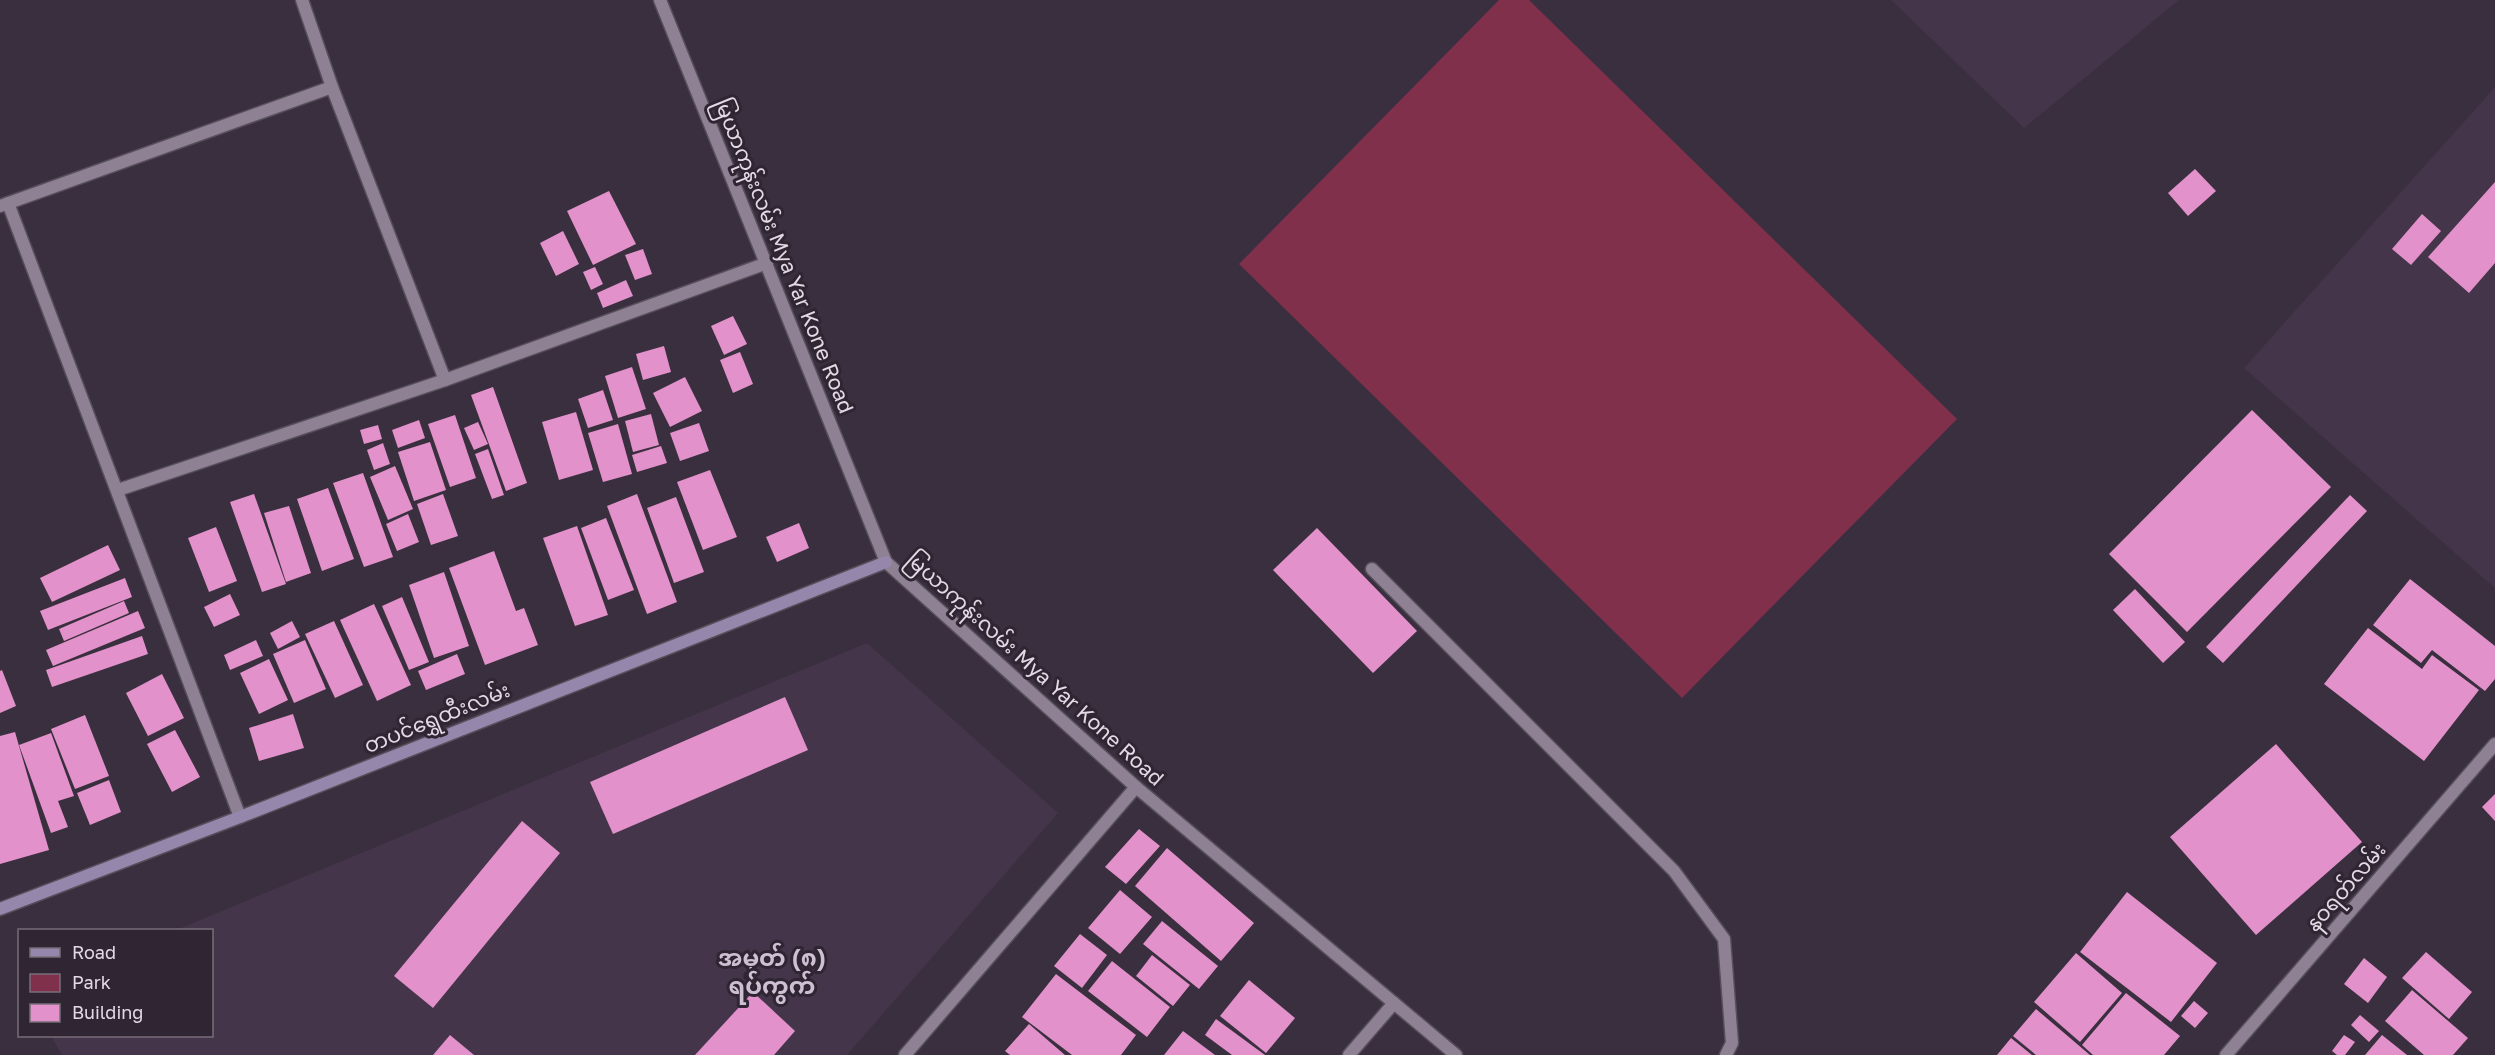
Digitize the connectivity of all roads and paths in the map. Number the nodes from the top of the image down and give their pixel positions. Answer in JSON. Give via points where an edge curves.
{"nodes":[{"id":1,"x":302,"y":0,"type":"edge"},
{"id":2,"x":660,"y":0,"type":"edge"},
{"id":3,"x":332,"y":87,"type":"junction"},
{"id":4,"x":4,"y":204,"type":"edge"},
{"id":5,"x":767,"y":263,"type":"junction"},
{"id":6,"x":445,"y":380,"type":"junction"},
{"id":7,"x":118,"y":490,"type":"junction"},
{"id":8,"x":886,"y":562,"type":"junction"},
{"id":9,"x":1372,"y":569,"type":"dead end"},
{"id":10,"x":2495,"y":744,"type":"edge"},
{"id":11,"x":1136,"y":787,"type":"junction"},
{"id":12,"x":240,"y":817,"type":"junction"},
{"id":13,"x":0,"y":909,"type":"edge"},
{"id":14,"x":1394,"y":1003,"type":"junction"},
{"id":15,"x":905,"y":1055,"type":"edge"},
{"id":16,"x":1349,"y":1055,"type":"edge"},
{"id":17,"x":1456,"y":1055,"type":"edge"},
{"id":18,"x":1726,"y":1055,"type":"edge"},
{"id":19,"x":2226,"y":1055,"type":"edge"}],
"edges":[{"from":1,"to":3,"type":"street"},
{"from":2,"to":5,"type":"street","name":"မြယာကုန်းလမ်း Mya Yar Kone Road"},
{"from":3,"to":4,"type":"street"},
{"from":3,"to":6,"type":"street"},
{"from":4,"to":7,"type":"street"},
{"from":5,"to":6,"type":"street"},
{"from":5,"to":8,"type":"street","name":"မြယာကုန်းလမ်း Mya Yar Kone Road"},
{"from":6,"to":7,"type":"street"},
{"from":7,"to":12,"type":"street"},
{"from":8,"to":11,"type":"street","name":"မြယာကုန်းလမ်း Mya Yar Kone Road"},
{"from":8,"to":12,"type":"street","name":"တပင်ရွှေထီးလမ်း"},
{"from":9,"to":18,"type":"street","via":[[1674,871],[1724,939],[1732,1043]]},
{"from":10,"to":19,"type":"street","name":"နဝရတ်လမ်း"},
{"from":11,"to":14,"type":"street","name":"မြယာကုန်းလမ်း Mya Yar Kone Road"},
{"from":11,"to":15,"type":"street"},
{"from":12,"to":13,"type":"street","name":"တပင်ရွှေထီးလမ်း"},
{"from":14,"to":16,"type":"street"},
{"from":14,"to":17,"type":"street","name":"မြယာကုန်းလမ်း Mya Yar Kone Road"}]}
